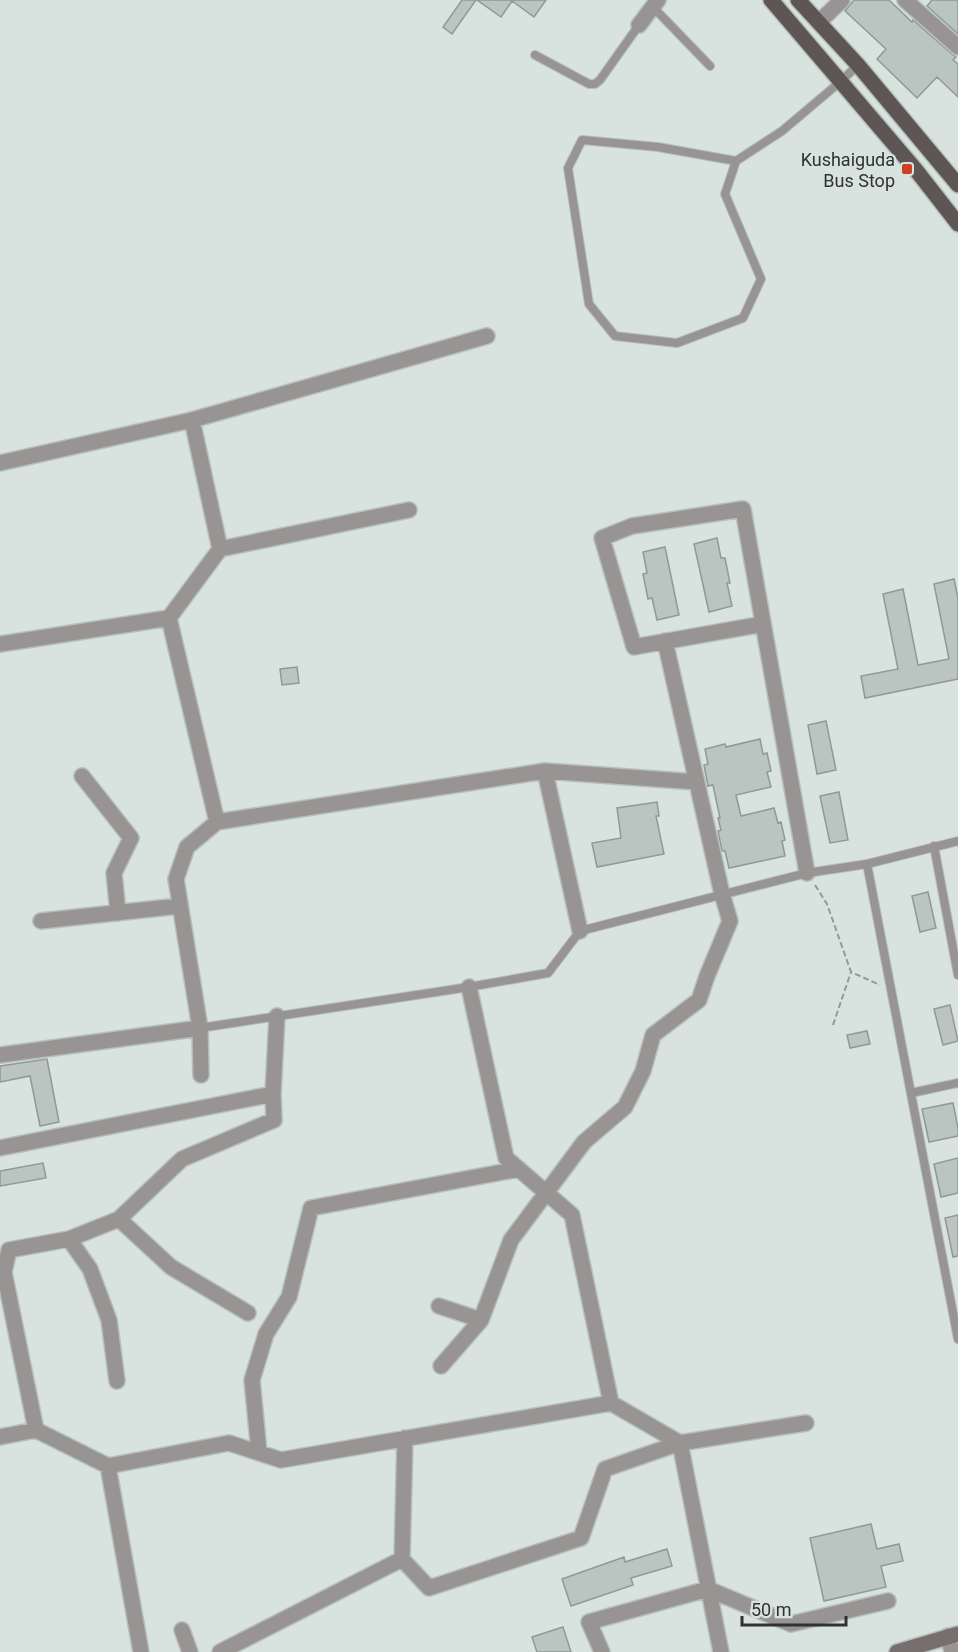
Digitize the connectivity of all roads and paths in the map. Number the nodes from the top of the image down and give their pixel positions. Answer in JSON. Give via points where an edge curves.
{"nodes":[{"id":1,"x":771,"y":0,"type":"edge"},
{"id":2,"x":798,"y":0,"type":"edge"},
{"id":3,"x":842,"y":0,"type":"edge"},
{"id":4,"x":905,"y":0,"type":"edge"},
{"id":5,"x":655,"y":3,"type":"edge"},
{"id":6,"x":819,"y":22,"type":"junction"},
{"id":7,"x":639,"y":26,"type":"joint"},
{"id":8,"x":958,"y":47,"type":"edge"},
{"id":9,"x":535,"y":55,"type":"dead end"},
{"id":10,"x":858,"y":65,"type":"junction"},
{"id":11,"x":710,"y":66,"type":"dead end"},
{"id":12,"x":836,"y":86,"type":"junction"},
{"id":13,"x":735,"y":161,"type":"junction"},
{"id":14,"x":958,"y":185,"type":"edge"},
{"id":15,"x":958,"y":224,"type":"edge"},
{"id":16,"x":487,"y":336,"type":"dead end"},
{"id":17,"x":192,"y":420,"type":"junction"},
{"id":18,"x":0,"y":463,"type":"edge"},
{"id":19,"x":409,"y":510,"type":"dead end"},
{"id":20,"x":220,"y":549,"type":"junction"},
{"id":21,"x":169,"y":618,"type":"junction"},
{"id":22,"x":763,"y":624,"type":"junction"},
{"id":23,"x":666,"y":641,"type":"junction"},
{"id":24,"x":0,"y":644,"type":"edge"},
{"id":25,"x":545,"y":771,"type":"junction"},
{"id":26,"x":82,"y":776,"type":"dead end"},
{"id":27,"x":697,"y":782,"type":"junction"},
{"id":28,"x":217,"y":822,"type":"junction"},
{"id":29,"x":958,"y":841,"type":"edge"},
{"id":30,"x":934,"y":846,"type":"junction"},
{"id":31,"x":867,"y":864,"type":"junction"},
{"id":32,"x":807,"y":873,"type":"junction"},
{"id":33,"x":722,"y":894,"type":"junction"},
{"id":34,"x":179,"y":906,"type":"junction"},
{"id":35,"x":118,"y":913,"type":"junction"},
{"id":36,"x":41,"y":921,"type":"dead end"},
{"id":37,"x":580,"y":931,"type":"junction"},
{"id":38,"x":851,"y":972,"type":"junction"},
{"id":39,"x":958,"y":975,"type":"edge"},
{"id":40,"x":469,"y":987,"type":"junction"},
{"id":41,"x":891,"y":990,"type":"junction"},
{"id":42,"x":278,"y":1016,"type":"junction"},
{"id":43,"x":833,"y":1025,"type":"dead end"},
{"id":44,"x":200,"y":1028,"type":"junction"},
{"id":45,"x":0,"y":1055,"type":"edge"},
{"id":46,"x":201,"y":1075,"type":"dead end"},
{"id":47,"x":958,"y":1083,"type":"edge"},
{"id":48,"x":911,"y":1093,"type":"junction"},
{"id":49,"x":273,"y":1094,"type":"junction"},
{"id":50,"x":0,"y":1148,"type":"edge"},
{"id":51,"x":519,"y":1169,"type":"junction"},
{"id":52,"x":546,"y":1192,"type":"junction"},
{"id":53,"x":119,"y":1219,"type":"junction"},
{"id":54,"x":69,"y":1239,"type":"junction"},
{"id":55,"x":440,"y":1306,"type":"dead end"},
{"id":56,"x":248,"y":1313,"type":"dead end"},
{"id":57,"x":481,"y":1320,"type":"junction"},
{"id":58,"x":958,"y":1339,"type":"edge"},
{"id":59,"x":441,"y":1366,"type":"dead end"},
{"id":60,"x":117,"y":1381,"type":"dead end"},
{"id":61,"x":611,"y":1403,"type":"junction"},
{"id":62,"x":806,"y":1423,"type":"dead end"},
{"id":63,"x":36,"y":1430,"type":"junction"},
{"id":64,"x":0,"y":1437,"type":"edge"},
{"id":65,"x":405,"y":1438,"type":"junction"},
{"id":66,"x":680,"y":1443,"type":"junction"},
{"id":67,"x":259,"y":1452,"type":"junction"},
{"id":68,"x":108,"y":1466,"type":"junction"},
{"id":69,"x":402,"y":1559,"type":"junction"},
{"id":70,"x":708,"y":1589,"type":"junction"},
{"id":71,"x":888,"y":1601,"type":"dead end"},
{"id":72,"x":182,"y":1630,"type":"dead end"},
{"id":73,"x":953,"y":1635,"type":"edge"},
{"id":74,"x":141,"y":1652,"type":"edge"},
{"id":75,"x":190,"y":1652,"type":"edge"},
{"id":76,"x":220,"y":1652,"type":"edge"},
{"id":77,"x":602,"y":1652,"type":"edge"},
{"id":78,"x":720,"y":1652,"type":"edge"},
{"id":79,"x":897,"y":1652,"type":"edge"},
{"id":80,"x":952,"y":1652,"type":"edge"}],
"edges":[{"from":1,"to":12,"type":"main road"},
{"from":2,"to":6,"type":"main road"},
{"from":3,"to":6,"type":"street"},
{"from":4,"to":8,"type":"street"},
{"from":5,"to":7,"type":"street"},
{"from":5,"to":11,"type":"lane"},
{"from":6,"to":10,"type":"main road"},
{"from":7,"to":9,"type":"lane","via":[[596,84],[589,84]]},
{"from":10,"to":12,"type":"lane"},
{"from":10,"to":14,"type":"main road"},
{"from":12,"to":13,"type":"lane","via":[[782,131]]},
{"from":12,"to":15,"type":"main road","via":[[916,170]]},
{"from":13,"to":13,"type":"lane","via":[[658,147],[582,140],[568,168],[589,304],[615,336],[678,343],[743,318],[761,279],[725,194]]},
{"from":16,"to":17,"type":"street"},
{"from":17,"to":18,"type":"street"},
{"from":17,"to":20,"type":"street"},
{"from":19,"to":20,"type":"street"},
{"from":20,"to":21,"type":"street"},
{"from":21,"to":24,"type":"street"},
{"from":21,"to":28,"type":"street"},
{"from":22,"to":23,"type":"street"},
{"from":22,"to":23,"type":"street","via":[[743,509],[632,526],[602,538],[634,647]]},
{"from":22,"to":32,"type":"street"},
{"from":23,"to":27,"type":"street"},
{"from":25,"to":27,"type":"street"},
{"from":25,"to":28,"type":"street"},
{"from":25,"to":37,"type":"street"},
{"from":26,"to":35,"type":"street","via":[[131,838],[114,873]]},
{"from":27,"to":33,"type":"street"},
{"from":28,"to":34,"type":"street","via":[[187,847],[176,879]]},
{"from":29,"to":30,"type":"lane"},
{"from":30,"to":31,"type":"lane"},
{"from":30,"to":39,"type":"lane"},
{"from":31,"to":32,"type":"lane"},
{"from":31,"to":41,"type":"lane"},
{"from":32,"to":33,"type":"lane"},
{"from":32,"to":38,"type":"path","via":[[826,903]]},
{"from":33,"to":37,"type":"lane"},
{"from":33,"to":52,"type":"street","via":[[730,921],[699,999],[653,1035],[643,1071],[625,1107],[584,1142]]},
{"from":34,"to":35,"type":"street"},
{"from":34,"to":44,"type":"street"},
{"from":35,"to":36,"type":"street"},
{"from":37,"to":40,"type":"lane","via":[[548,973]]},
{"from":38,"to":41,"type":"path"},
{"from":38,"to":43,"type":"path"},
{"from":40,"to":42,"type":"lane"},
{"from":40,"to":51,"type":"street","via":[[506,1158]]},
{"from":41,"to":48,"type":"lane"},
{"from":42,"to":44,"type":"lane"},
{"from":42,"to":49,"type":"street"},
{"from":44,"to":45,"type":"street"},
{"from":44,"to":46,"type":"street"},
{"from":47,"to":48,"type":"lane"},
{"from":48,"to":58,"type":"lane"},
{"from":49,"to":50,"type":"street"},
{"from":49,"to":53,"type":"street","via":[[274,1120],[182,1159]]},
{"from":51,"to":52,"type":"street"},
{"from":51,"to":67,"type":"street","via":[[311,1208],[289,1297],[266,1334],[252,1380]]},
{"from":52,"to":57,"type":"street","via":[[511,1240]]},
{"from":52,"to":61,"type":"street","via":[[572,1215]]},
{"from":53,"to":54,"type":"street"},
{"from":53,"to":56,"type":"street","via":[[171,1266]]},
{"from":54,"to":60,"type":"street","via":[[90,1269],[109,1320]]},
{"from":54,"to":63,"type":"street","via":[[9,1250],[4,1272]]},
{"from":55,"to":57,"type":"street"},
{"from":57,"to":59,"type":"street"},
{"from":61,"to":65,"type":"street"},
{"from":61,"to":66,"type":"street"},
{"from":62,"to":66,"type":"street"},
{"from":63,"to":64,"type":"street"},
{"from":63,"to":68,"type":"street"},
{"from":65,"to":67,"type":"street","via":[[281,1460]]},
{"from":65,"to":69,"type":"street"},
{"from":66,"to":69,"type":"street","via":[[605,1469],[582,1538],[429,1587]]},
{"from":66,"to":70,"type":"street"},
{"from":67,"to":68,"type":"street","via":[[229,1443]]},
{"from":68,"to":74,"type":"street"},
{"from":69,"to":76,"type":"street"},
{"from":70,"to":71,"type":"street","via":[[791,1624]]},
{"from":70,"to":77,"type":"street","via":[[589,1622]]},
{"from":70,"to":78,"type":"street"},
{"from":72,"to":75,"type":"street"},
{"from":73,"to":79,"type":"street"},
{"from":73,"to":80,"type":"street"}]}
